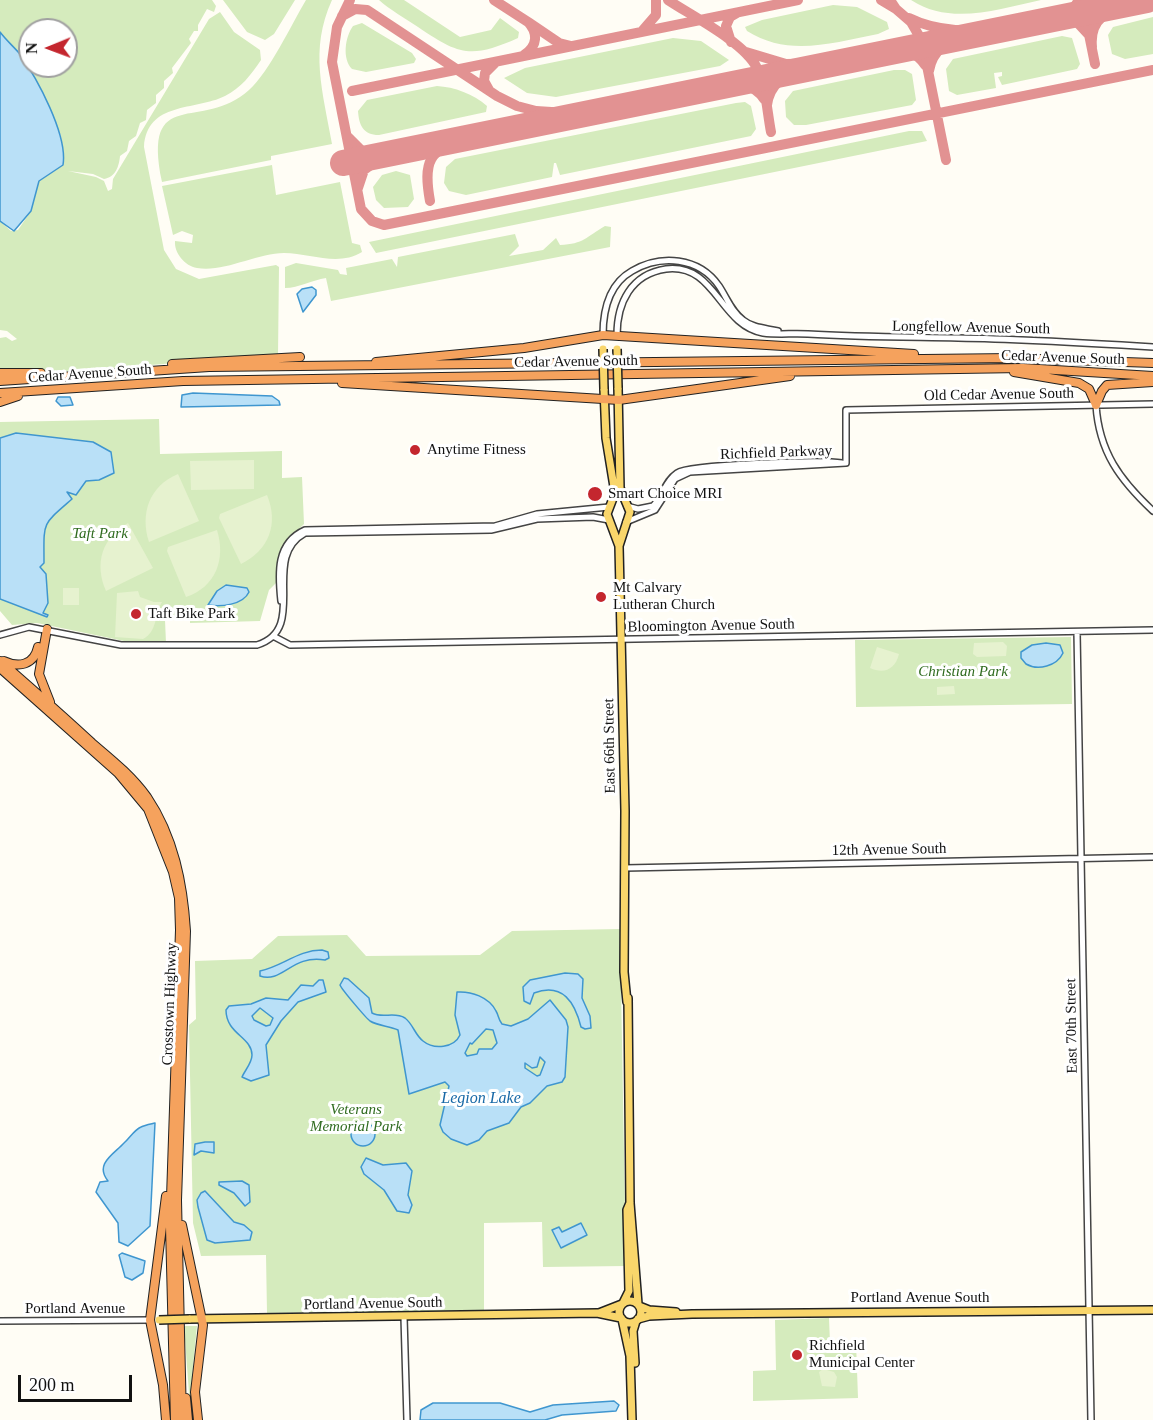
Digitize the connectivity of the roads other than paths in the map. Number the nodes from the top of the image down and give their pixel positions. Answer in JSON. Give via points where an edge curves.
{"nodes":[{"id":1,"x":788,"y":333,"type":"junction"},
{"id":2,"x":603,"y":334,"type":"junction"},
{"id":3,"x":617,"y":335,"type":"junction"},
{"id":4,"x":1153,"y":347,"type":"edge"},
{"id":5,"x":300,"y":357,"type":"dead end"},
{"id":6,"x":954,"y":358,"type":"junction"},
{"id":7,"x":1153,"y":363,"type":"edge"},
{"id":8,"x":285,"y":367,"type":"junction"},
{"id":9,"x":994,"y":369,"type":"junction"},
{"id":10,"x":858,"y":371,"type":"junction"},
{"id":11,"x":118,"y":372,"type":"junction"},
{"id":12,"x":0,"y":373,"type":"edge"},
{"id":13,"x":91,"y":374,"type":"junction"},
{"id":14,"x":1153,"y":376,"type":"edge"},
{"id":15,"x":284,"y":380,"type":"junction"},
{"id":16,"x":0,"y":381,"type":"edge"},
{"id":17,"x":1153,"y":382,"type":"edge"},
{"id":18,"x":42,"y":391,"type":"junction"},
{"id":19,"x":0,"y":393,"type":"edge"},
{"id":20,"x":605,"y":400,"type":"junction"},
{"id":21,"x":619,"y":400,"type":"junction"},
{"id":22,"x":0,"y":402,"type":"edge"},
{"id":23,"x":1153,"y":404,"type":"edge"},
{"id":24,"x":1096,"y":405,"type":"junction"},
{"id":25,"x":846,"y":463,"type":"junction"},
{"id":26,"x":626,"y":505,"type":"junction"},
{"id":27,"x":610,"y":506,"type":"junction"},
{"id":28,"x":582,"y":511,"type":"junction"},
{"id":29,"x":1153,"y":511,"type":"edge"},
{"id":30,"x":560,"y":519,"type":"junction"},
{"id":31,"x":610,"y":521,"type":"junction"},
{"id":32,"x":625,"y":523,"type":"junction"},
{"id":33,"x":619,"y":546,"type":"junction"},
{"id":34,"x":283,"y":615,"type":"junction"},
{"id":35,"x":45,"y":628,"type":"junction"},
{"id":36,"x":1153,"y":630,"type":"edge"},
{"id":37,"x":1077,"y":632,"type":"junction"},
{"id":38,"x":0,"y":634,"type":"edge"},
{"id":39,"x":274,"y":634,"type":"junction"},
{"id":40,"x":622,"y":640,"type":"junction"},
{"id":41,"x":0,"y":660,"type":"edge"},
{"id":42,"x":0,"y":668,"type":"edge"},
{"id":43,"x":59,"y":712,"type":"junction"},
{"id":44,"x":1153,"y":857,"type":"edge"},
{"id":45,"x":1081,"y":858,"type":"junction"},
{"id":46,"x":625,"y":868,"type":"junction"},
{"id":47,"x":171,"y":1159,"type":"junction"},
{"id":48,"x":177,"y":1200,"type":"junction"},
{"id":49,"x":630,"y":1203,"type":"junction"},
{"id":50,"x":623,"y":1304,"type":"junction"},
{"id":51,"x":639,"y":1305,"type":"junction"},
{"id":52,"x":1153,"y":1310,"type":"edge"},
{"id":53,"x":1090,"y":1311,"type":"junction"},
{"id":54,"x":597,"y":1313,"type":"junction"},
{"id":55,"x":688,"y":1314,"type":"junction"},
{"id":56,"x":404,"y":1317,"type":"junction"},
{"id":57,"x":622,"y":1318,"type":"junction"},
{"id":58,"x":201,"y":1319,"type":"junction"},
{"id":59,"x":150,"y":1320,"type":"junction"},
{"id":60,"x":637,"y":1320,"type":"junction"},
{"id":61,"x":0,"y":1321,"type":"edge"},
{"id":62,"x":181,"y":1363,"type":"junction"},
{"id":63,"x":166,"y":1420,"type":"edge"},
{"id":64,"x":175,"y":1420,"type":"edge"},
{"id":65,"x":182,"y":1420,"type":"edge"},
{"id":66,"x":188,"y":1420,"type":"edge"},
{"id":67,"x":198,"y":1420,"type":"edge"},
{"id":68,"x":406,"y":1420,"type":"edge"},
{"id":69,"x":634,"y":1420,"type":"edge"},
{"id":70,"x":1091,"y":1420,"type":"edge"}],
"edges":[{"from":1,"to":2,"type":"street","name":"Longfellow Avenue South","via":[[746,323],[736,315],[710,276],[693,265],[660,260],[629,273],[610,295],[604,311]]},
{"from":1,"to":3,"type":"street","name":"Longfellow Avenue South","via":[[760,332],[744,326],[704,280],[690,272],[672,269],[648,275],[631,287],[620,306]]},
{"from":1,"to":4,"type":"street","name":"Longfellow Avenue South"},
{"from":2,"to":3,"type":"highway"},
{"from":2,"to":8,"type":"highway","via":[[524,348]]},
{"from":2,"to":20,"type":"main road","bridge":true},
{"from":3,"to":6,"type":"highway"},
{"from":3,"to":21,"type":"main road","bridge":true},
{"from":5,"to":11,"type":"highway","via":[[220,359]]},
{"from":6,"to":7,"type":"highway","name":"Cedar Avenue South"},
{"from":6,"to":8,"type":"highway","name":"Cedar Avenue South"},
{"from":8,"to":11,"type":"highway","name":"Cedar Avenue South"},
{"from":9,"to":10,"type":"highway","name":"Cedar Avenue South"},
{"from":9,"to":14,"type":"highway","name":"Cedar Avenue South"},
{"from":9,"to":24,"type":"highway","via":[[1079,383],[1089,389]]},
{"from":10,"to":15,"type":"highway","name":"Cedar Avenue South"},
{"from":10,"to":21,"type":"highway"},
{"from":11,"to":13,"type":"highway","name":"Cedar Avenue South"},
{"from":12,"to":13,"type":"highway"},
{"from":13,"to":16,"type":"highway","name":"Cedar Avenue South"},
{"from":15,"to":18,"type":"highway","name":"Cedar Avenue South","via":[[183,381]]},
{"from":15,"to":20,"type":"highway"},
{"from":17,"to":24,"type":"highway","via":[[1107,386]]},
{"from":18,"to":19,"type":"highway","name":"Cedar Avenue South"},
{"from":18,"to":22,"type":"highway"},
{"from":20,"to":21,"type":"highway"},
{"from":20,"to":27,"type":"main road","via":[[606,438],[615,493]]},
{"from":21,"to":26,"type":"main road","via":[[620,488]]},
{"from":23,"to":24,"type":"street","name":"Old Cedar Avenue South"},
{"from":24,"to":25,"type":"street","name":"Old Cedar Avenue South","via":[[846,410]]},
{"from":24,"to":29,"type":"street","via":[[1106,454],[1124,483]]},
{"from":25,"to":26,"type":"street","name":"Richfield Parkway","via":[[688,468],[669,480],[653,506],[638,509]]},
{"from":25,"to":32,"type":"street","name":"Richfield Parkway","via":[[690,472],[675,479],[655,510]]},
{"from":26,"to":27,"type":"main road","via":[[618,502]]},
{"from":26,"to":32,"type":"main road","via":[[630,516]]},
{"from":27,"to":28,"type":"street"},
{"from":27,"to":31,"type":"main road"},
{"from":28,"to":30,"type":"street"},
{"from":28,"to":34,"type":"street","via":[[537,514],[491,526],[305,530],[287,543],[280,557]]},
{"from":30,"to":31,"type":"street","via":[[598,517]]},
{"from":30,"to":34,"type":"street","via":[[531,520],[491,530],[305,533],[293,542],[284,558]]},
{"from":31,"to":32,"type":"main road","via":[[617,525]]},
{"from":31,"to":33,"type":"main road","name":"East 66th Street"},
{"from":32,"to":33,"type":"main road","name":"East 66th Street"},
{"from":33,"to":40,"type":"main road","name":"East 66th Street"},
{"from":34,"to":39,"type":"street"},
{"from":35,"to":38,"type":"street","via":[[23,627]]},
{"from":35,"to":39,"type":"street","via":[[121,645],[252,645]]},
{"from":35,"to":41,"type":"highway","via":[[32,660],[20,665]]},
{"from":35,"to":43,"type":"highway","via":[[40,680]]},
{"from":36,"to":37,"type":"street","name":"Bloomington Avenue South"},
{"from":37,"to":40,"type":"street","name":"Bloomington Avenue South"},
{"from":37,"to":45,"type":"street","name":"East 70th Street"},
{"from":39,"to":40,"type":"street","name":"Bloomington Avenue South","via":[[290,645]]},
{"from":40,"to":46,"type":"main road","name":"East 66th Street"},
{"from":41,"to":43,"type":"highway","name":"Crosstown Highway"},
{"from":42,"to":47,"type":"highway","name":"Crosstown Highway","via":[[118,773],[148,809],[163,841],[179,898],[180,930]]},
{"from":43,"to":48,"type":"highway","name":"Crosstown Highway","via":[[140,789],[162,824],[184,895]]},
{"from":44,"to":45,"type":"street","name":"12th Avenue South"},
{"from":45,"to":46,"type":"street","name":"12th Avenue South"},
{"from":45,"to":53,"type":"street","name":"East 70th Street"},
{"from":46,"to":49,"type":"main road","name":"East 66th Street"},
{"from":47,"to":59,"type":"highway"},
{"from":47,"to":64,"type":"highway","name":"Crosstown Highway"},
{"from":48,"to":58,"type":"highway"},
{"from":48,"to":62,"type":"highway","name":"Crosstown Highway"},
{"from":49,"to":50,"type":"main road","name":"East 66th Street","via":[[629,1291]]},
{"from":49,"to":51,"type":"main road","name":"East 66th Street"},
{"from":50,"to":51,"type":"main road","via":[[632,1301]]},
{"from":50,"to":54,"type":"main road","name":"Portland Avenue South"},
{"from":50,"to":57,"type":"main road","via":[[619,1311]]},
{"from":51,"to":55,"type":"main road","name":"Portland Avenue South","via":[[649,1310]]},
{"from":51,"to":60,"type":"main road","via":[[641,1313]]},
{"from":52,"to":53,"type":"main road","name":"Portland Avenue South"},
{"from":53,"to":55,"type":"main road","name":"Portland Avenue South"},
{"from":53,"to":70,"type":"street","name":"East 70th Street"},
{"from":54,"to":56,"type":"main road","name":"Portland Avenue South"},
{"from":54,"to":57,"type":"main road","name":"Portland Avenue South"},
{"from":55,"to":60,"type":"main road","name":"Portland Avenue South"},
{"from":56,"to":58,"type":"main road","name":"Portland Avenue South"},
{"from":56,"to":68,"type":"street"},
{"from":57,"to":60,"type":"main road","via":[[627,1322]]},
{"from":57,"to":69,"type":"main road","via":[[630,1356]]},
{"from":58,"to":59,"type":"main road","name":"Portland Avenue South","bridge":true},
{"from":58,"to":67,"type":"highway","via":[[195,1392]]},
{"from":59,"to":61,"type":"street","name":"Portland Avenue"},
{"from":59,"to":63,"type":"highway"},
{"from":60,"to":69,"type":"main road","via":[[633,1331]]},
{"from":62,"to":65,"type":"highway","name":"Crosstown Highway"},
{"from":62,"to":66,"type":"highway"}]}
